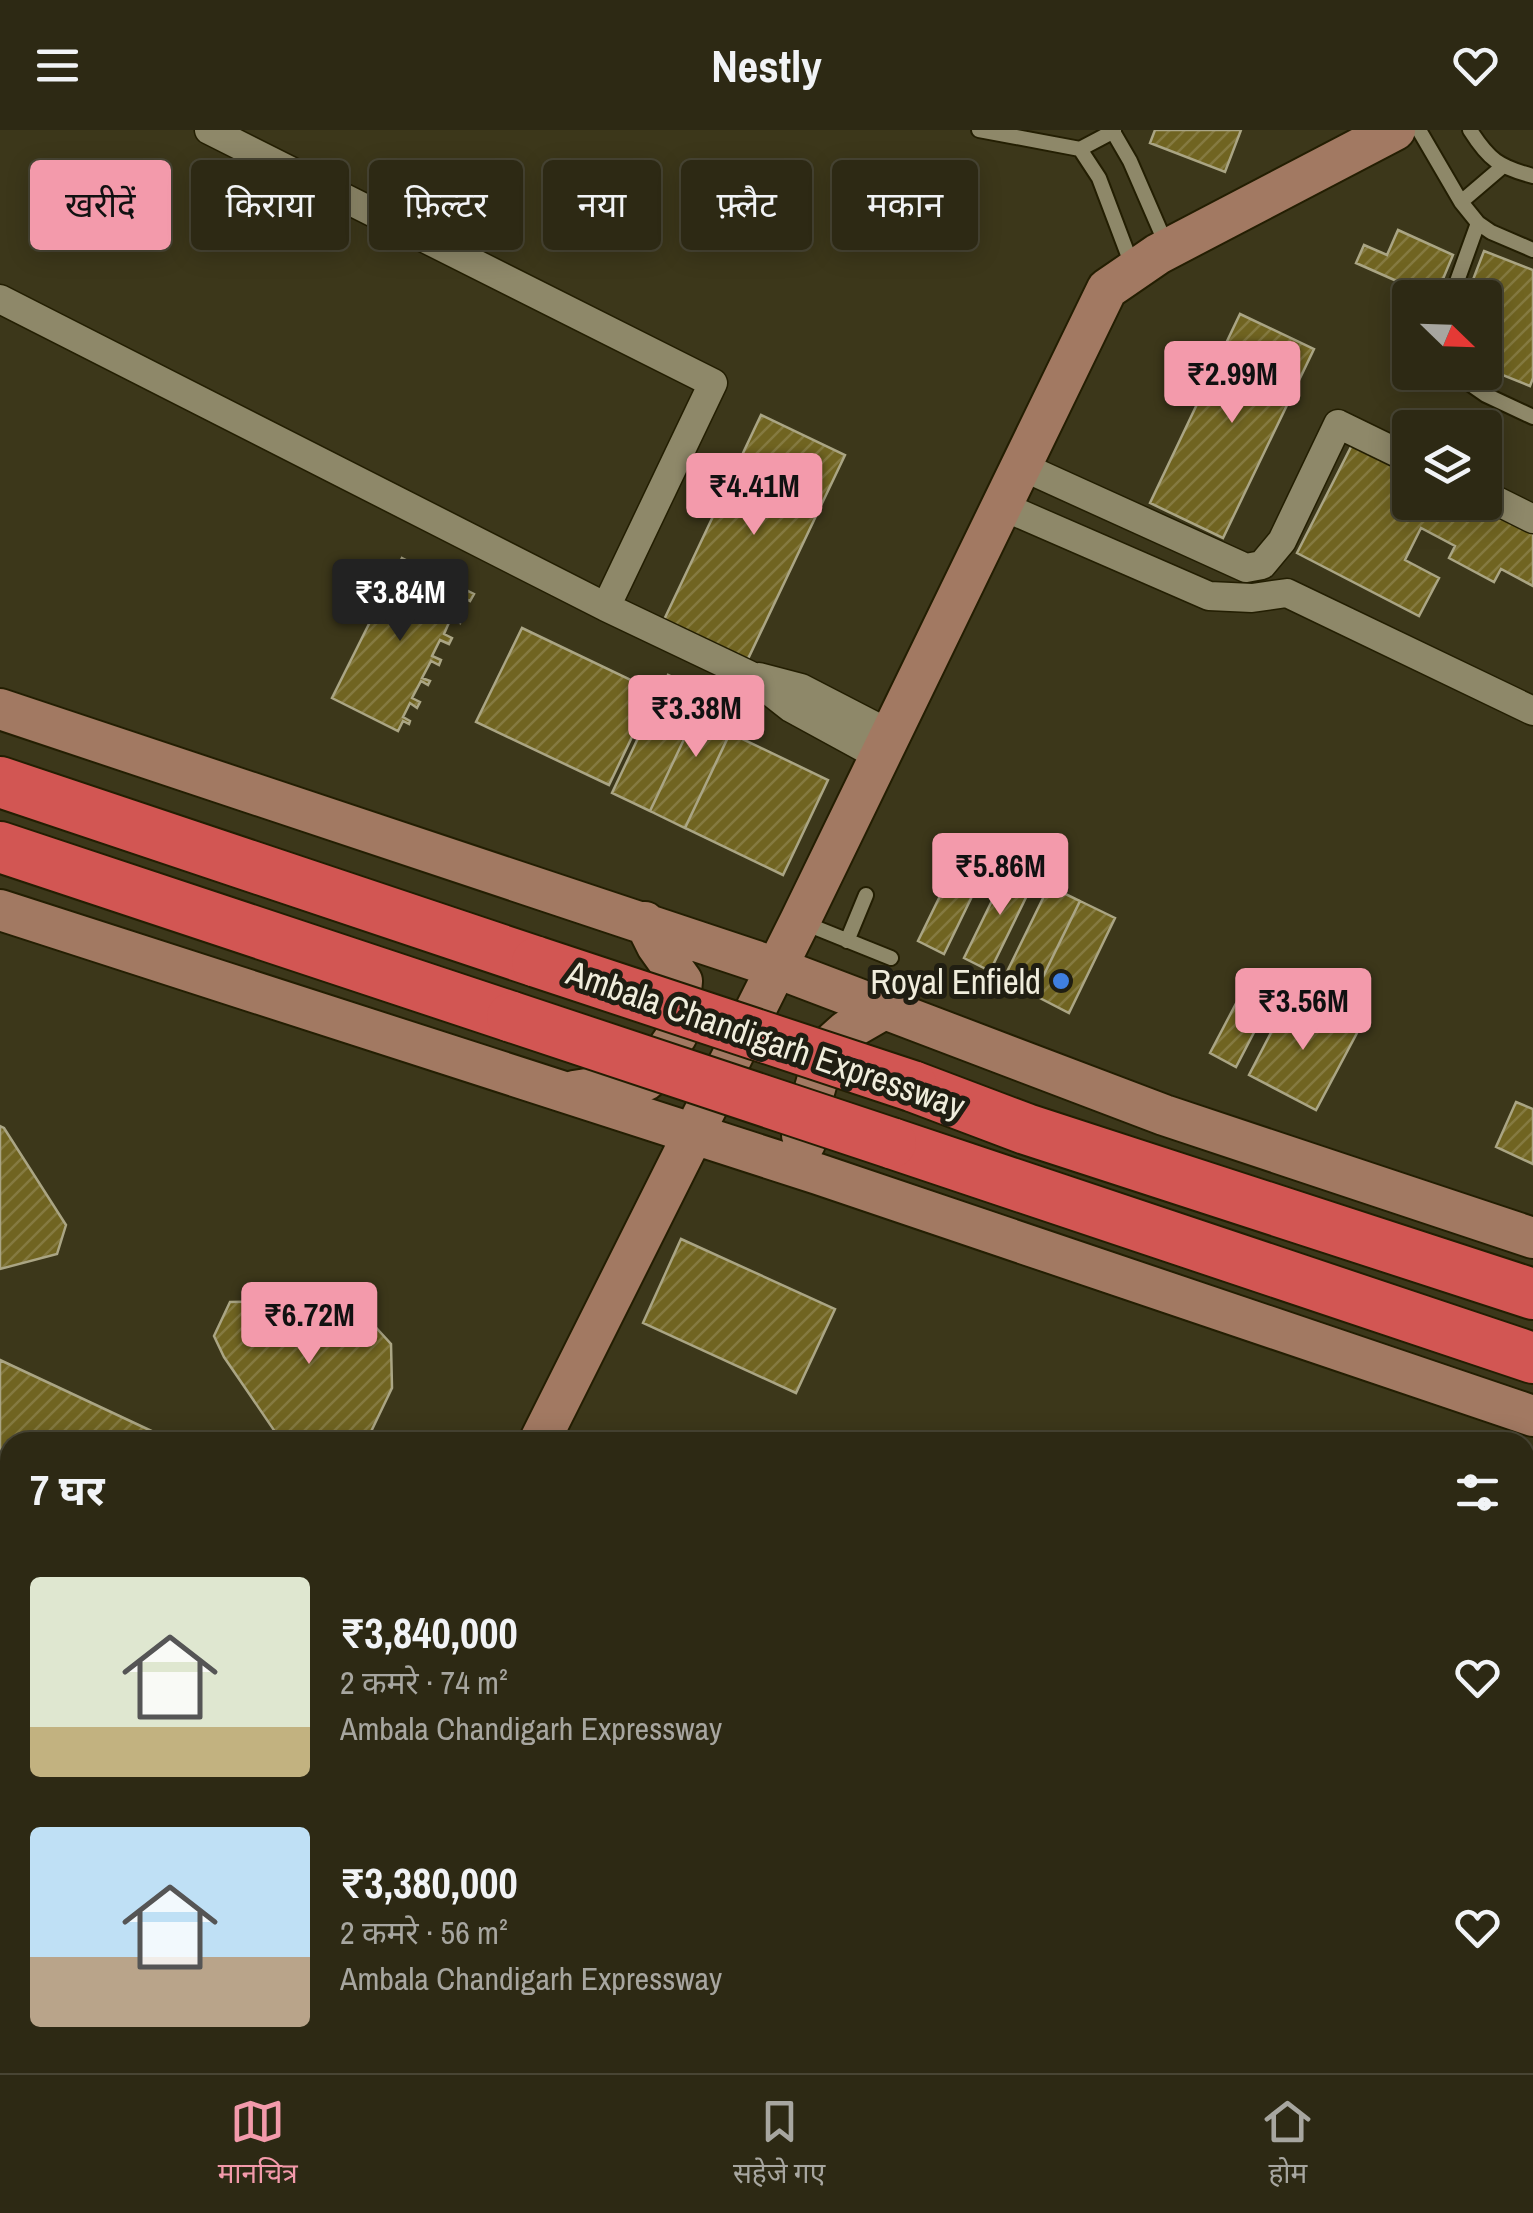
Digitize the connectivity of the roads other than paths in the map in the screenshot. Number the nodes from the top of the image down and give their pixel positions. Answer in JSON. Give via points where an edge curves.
{"nodes":[{"id":1,"x":210,"y":130,"type":"edge"},
{"id":2,"x":979,"y":130,"type":"edge"},
{"id":3,"x":1113,"y":130,"type":"edge"},
{"id":4,"x":1395,"y":130,"type":"edge"},
{"id":5,"x":1419,"y":130,"type":"edge"},
{"id":6,"x":1470,"y":130,"type":"edge"},
{"id":7,"x":1080,"y":149,"type":"junction"},
{"id":8,"x":1502,"y":167,"type":"junction"},
{"id":9,"x":1533,"y":176,"type":"edge"},
{"id":10,"x":1462,"y":202,"type":"junction"},
{"id":11,"x":1478,"y":223,"type":"junction"},
{"id":12,"x":1168,"y":249,"type":"junction"},
{"id":13,"x":1533,"y":250,"type":"edge"},
{"id":14,"x":1134,"y":271,"type":"junction"},
{"id":15,"x":1457,"y":280,"type":"edge"},
{"id":16,"x":0,"y":299,"type":"edge"},
{"id":17,"x":1478,"y":390,"type":"edge"},
{"id":18,"x":1533,"y":417,"type":"edge"},
{"id":19,"x":1392,"y":450,"type":"edge"},
{"id":20,"x":1021,"y":466,"type":"junction"},
{"id":21,"x":1502,"y":503,"type":"edge"},
{"id":22,"x":1002,"y":506,"type":"junction"},
{"id":23,"x":1533,"y":518,"type":"edge"},
{"id":24,"x":606,"y":607,"type":"junction"},
{"id":25,"x":0,"y":708,"type":"edge"},
{"id":26,"x":1533,"y":711,"type":"edge"},
{"id":27,"x":884,"y":745,"type":"junction"},
{"id":28,"x":0,"y":782,"type":"edge"},
{"id":29,"x":0,"y":846,"type":"edge"},
{"id":30,"x":866,"y":895,"type":"dead end"},
{"id":31,"x":0,"y":910,"type":"edge"},
{"id":32,"x":800,"y":921,"type":"junction"},
{"id":33,"x":645,"y":922,"type":"junction"},
{"id":34,"x":848,"y":941,"type":"junction"},
{"id":35,"x":891,"y":958,"type":"dead end"},
{"id":36,"x":777,"y":968,"type":"junction"},
{"id":37,"x":886,"y":1008,"type":"junction"},
{"id":38,"x":566,"y":1092,"type":"junction"},
{"id":39,"x":692,"y":1132,"type":"junction"},
{"id":40,"x":818,"y":1174,"type":"junction"},
{"id":41,"x":1533,"y":1238,"type":"edge"},
{"id":42,"x":1533,"y":1294,"type":"edge"},
{"id":43,"x":1533,"y":1358,"type":"edge"},
{"id":44,"x":1533,"y":1416,"type":"edge"},
{"id":45,"x":543,"y":1432,"type":"edge"}],
"edges":[{"from":1,"to":24,"type":"street","via":[[713,383]]},
{"from":2,"to":7,"type":"lane"},
{"from":3,"to":7,"type":"lane"},
{"from":3,"to":12,"type":"lane"},
{"from":4,"to":12,"type":"street"},
{"from":5,"to":10,"type":"lane"},
{"from":6,"to":8,"type":"lane"},
{"from":7,"to":14,"type":"lane"},
{"from":8,"to":9,"type":"lane"},
{"from":8,"to":10,"type":"lane"},
{"from":10,"to":11,"type":"lane"},
{"from":11,"to":13,"type":"lane"},
{"from":11,"to":15,"type":"lane"},
{"from":12,"to":14,"type":"street"},
{"from":14,"to":20,"type":"street","via":[[1108,289]]},
{"from":16,"to":24,"type":"street"},
{"from":17,"to":18,"type":"lane"},
{"from":19,"to":20,"type":"street","via":[[1338,424],[1282,541],[1262,566],[1246,568]]},
{"from":20,"to":22,"type":"street"},
{"from":21,"to":23,"type":"street"},
{"from":22,"to":26,"type":"street","via":[[1209,596],[1287,593]]},
{"from":22,"to":27,"type":"street"},
{"from":24,"to":27,"type":"street","via":[[748,674],[791,708]]},
{"from":25,"to":33,"type":"street"},
{"from":27,"to":32,"type":"street"},
{"from":28,"to":42,"type":"highway","name":"Ambala Chandigarh Expressway","bridge":true},
{"from":29,"to":43,"type":"highway","name":"Ambala Chandigarh Expressway","bridge":true},
{"from":30,"to":34,"type":"lane"},
{"from":31,"to":38,"type":"street"},
{"from":32,"to":34,"type":"lane"},
{"from":32,"to":36,"type":"street"},
{"from":33,"to":36,"type":"street"},
{"from":33,"to":38,"type":"street","via":[[682,981],[676,1035],[646,1080]]},
{"from":34,"to":35,"type":"lane"},
{"from":36,"to":37,"type":"street"},
{"from":36,"to":39,"type":"street"},
{"from":37,"to":40,"type":"street","via":[[826,1049],[802,1135]]},
{"from":37,"to":41,"type":"street","via":[[1164,1114]]},
{"from":38,"to":39,"type":"street"},
{"from":39,"to":40,"type":"street"},
{"from":39,"to":45,"type":"street"},
{"from":40,"to":44,"type":"street"}]}
